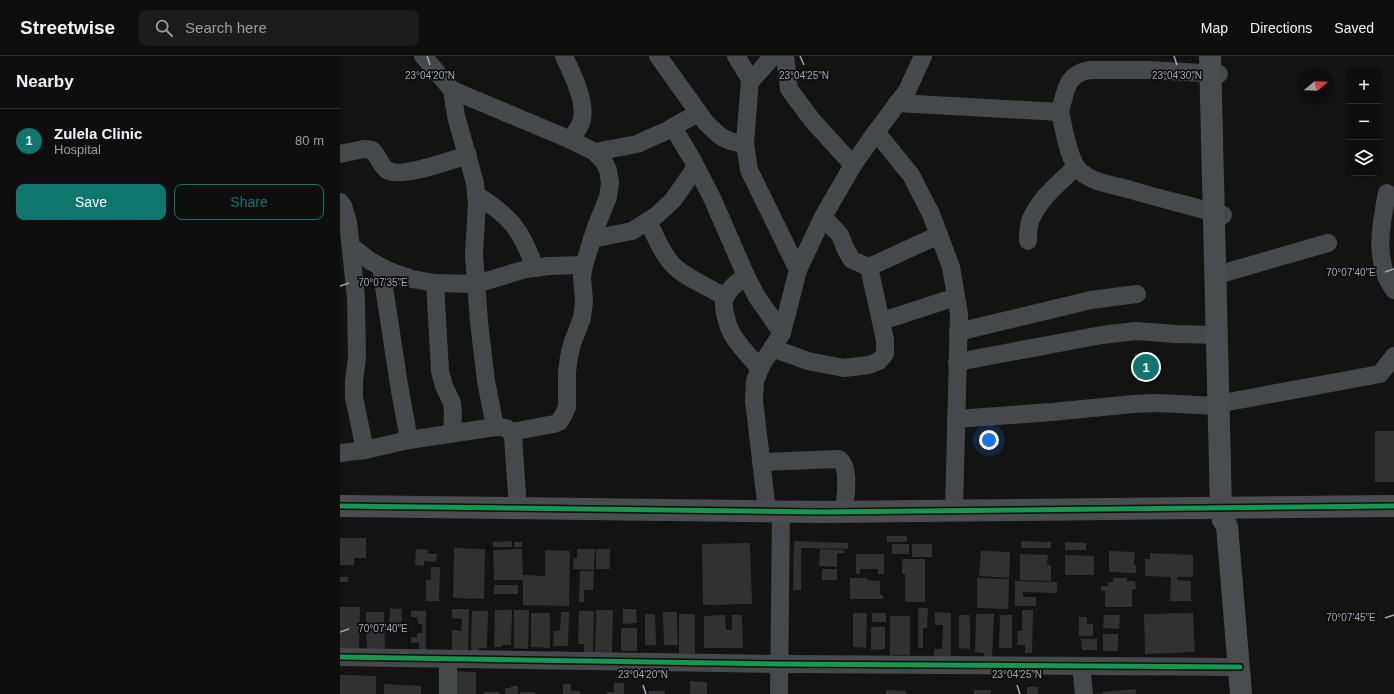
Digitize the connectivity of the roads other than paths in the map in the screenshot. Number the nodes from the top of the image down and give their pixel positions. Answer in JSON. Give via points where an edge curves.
{"nodes":[{"id":1,"x":423,"y":56,"type":"edge"},
{"id":2,"x":564,"y":56,"type":"edge"},
{"id":3,"x":658,"y":56,"type":"edge"},
{"id":4,"x":736,"y":56,"type":"edge"},
{"id":5,"x":773,"y":56,"type":"edge"},
{"id":6,"x":785,"y":56,"type":"edge"},
{"id":7,"x":924,"y":56,"type":"edge"},
{"id":8,"x":1148,"y":63,"type":"edge"},
{"id":9,"x":1215,"y":65,"type":"edge"},
{"id":10,"x":750,"y":82,"type":"junction"},
{"id":11,"x":452,"y":90,"type":"junction"},
{"id":12,"x":897,"y":103,"type":"junction"},
{"id":13,"x":1060,"y":112,"type":"junction"},
{"id":14,"x":698,"y":113,"type":"junction"},
{"id":15,"x":673,"y":127,"type":"junction"},
{"id":16,"x":876,"y":132,"type":"junction"},
{"id":17,"x":571,"y":140,"type":"junction"},
{"id":18,"x":745,"y":144,"type":"junction"},
{"id":19,"x":595,"y":152,"type":"junction"},
{"id":20,"x":340,"y":154,"type":"edge"},
{"id":21,"x":468,"y":155,"type":"junction"},
{"id":22,"x":853,"y":165,"type":"junction"},
{"id":23,"x":696,"y":167,"type":"junction"},
{"id":24,"x":1076,"y":167,"type":"junction"},
{"id":25,"x":1386,"y":193,"type":"dead end"},
{"id":26,"x":476,"y":195,"type":"junction"},
{"id":27,"x":340,"y":202,"type":"edge"},
{"id":28,"x":1218,"y":213,"type":"junction"},
{"id":29,"x":823,"y":217,"type":"junction"},
{"id":30,"x":648,"y":221,"type":"junction"},
{"id":31,"x":939,"y":235,"type":"junction"},
{"id":32,"x":592,"y":239,"type":"junction"},
{"id":33,"x":1028,"y":241,"type":"dead end"},
{"id":34,"x":1328,"y":243,"type":"dead end"},
{"id":35,"x":350,"y":246,"type":"junction"},
{"id":36,"x":584,"y":265,"type":"junction"},
{"id":37,"x":381,"y":267,"type":"junction"},
{"id":38,"x":869,"y":267,"type":"junction"},
{"id":39,"x":535,"y":268,"type":"junction"},
{"id":40,"x":798,"y":270,"type":"junction"},
{"id":41,"x":1224,"y":273,"type":"junction"},
{"id":42,"x":746,"y":276,"type":"junction"},
{"id":43,"x":434,"y":283,"type":"junction"},
{"id":44,"x":476,"y":284,"type":"junction"},
{"id":45,"x":1394,"y":290,"type":"edge"},
{"id":46,"x":1137,"y":294,"type":"dead end"},
{"id":47,"x":725,"y":297,"type":"junction"},
{"id":48,"x":956,"y":297,"type":"junction"},
{"id":49,"x":882,"y":321,"type":"junction"},
{"id":50,"x":958,"y":332,"type":"junction"},
{"id":51,"x":782,"y":334,"type":"junction"},
{"id":52,"x":1217,"y":335,"type":"junction"},
{"id":53,"x":772,"y":348,"type":"junction"},
{"id":54,"x":1394,"y":356,"type":"edge"},
{"id":55,"x":957,"y":362,"type":"junction"},
{"id":56,"x":760,"y":369,"type":"junction"},
{"id":57,"x":1387,"y":372,"type":"edge"},
{"id":58,"x":1223,"y":404,"type":"junction"},
{"id":59,"x":956,"y":418,"type":"junction"},
{"id":60,"x":503,"y":429,"type":"junction"},
{"id":61,"x":452,"y":434,"type":"junction"},
{"id":62,"x":409,"y":440,"type":"junction"},
{"id":63,"x":365,"y":450,"type":"junction"},
{"id":64,"x":340,"y":453,"type":"edge"},
{"id":65,"x":761,"y":462,"type":"junction"},
{"id":66,"x":340,"y":506,"type":"edge"},
{"id":67,"x":1394,"y":506,"type":"edge"},
{"id":68,"x":518,"y":508,"type":"junction"},
{"id":69,"x":954,"y":510,"type":"junction"},
{"id":70,"x":774,"y":512,"type":"junction"},
{"id":71,"x":844,"y":512,"type":"junction"},
{"id":72,"x":1226,"y":514,"type":"junction"},
{"id":73,"x":340,"y":657,"type":"edge"},
{"id":74,"x":448,"y":659,"type":"junction"},
{"id":75,"x":780,"y":664,"type":"junction"},
{"id":76,"x":1081,"y":666,"type":"junction"},
{"id":77,"x":1240,"y":667,"type":"junction"},
{"id":78,"x":448,"y":694,"type":"edge"},
{"id":79,"x":779,"y":694,"type":"edge"},
{"id":80,"x":1084,"y":694,"type":"edge"},
{"id":81,"x":1242,"y":694,"type":"edge"}],
"edges":[{"from":1,"to":11,"type":"street"},
{"from":2,"to":17,"type":"street","via":[[575,78],[582,104],[581,122]]},
{"from":3,"to":14,"type":"street"},
{"from":4,"to":10,"type":"street"},
{"from":5,"to":10,"type":"street"},
{"from":6,"to":22,"type":"street","via":[[789,89],[812,120]]},
{"from":7,"to":12,"type":"street","via":[[907,91]]},
{"from":8,"to":9,"type":"street"},
{"from":8,"to":13,"type":"street","via":[[1080,71],[1069,80]]},
{"from":9,"to":28,"type":"street"},
{"from":10,"to":18,"type":"street"},
{"from":11,"to":17,"type":"street"},
{"from":11,"to":21,"type":"street","via":[[456,116]]},
{"from":12,"to":13,"type":"street"},
{"from":12,"to":16,"type":"street"},
{"from":13,"to":24,"type":"street"},
{"from":14,"to":15,"type":"street"},
{"from":14,"to":18,"type":"street","via":[[720,136],[730,142]]},
{"from":15,"to":19,"type":"street","via":[[637,144]]},
{"from":15,"to":23,"type":"street"},
{"from":16,"to":22,"type":"street"},
{"from":16,"to":31,"type":"street","via":[[911,174]]},
{"from":17,"to":19,"type":"street"},
{"from":18,"to":40,"type":"street","via":[[749,170]]},
{"from":19,"to":32,"type":"street","via":[[608,170],[610,183],[608,197]]},
{"from":20,"to":21,"type":"street","via":[[372,150],[384,168],[396,172],[415,170]]},
{"from":21,"to":26,"type":"street"},
{"from":22,"to":29,"type":"street"},
{"from":23,"to":30,"type":"street","via":[[673,200]]},
{"from":23,"to":42,"type":"street"},
{"from":24,"to":28,"type":"street","via":[[1084,174],[1112,186]]},
{"from":24,"to":33,"type":"street","via":[[1039,204],[1030,220]]},
{"from":25,"to":45,"type":"street","via":[[1380,249],[1384,269]]},
{"from":26,"to":39,"type":"street","via":[[495,206],[519,231]]},
{"from":26,"to":44,"type":"street"},
{"from":27,"to":35,"type":"street","via":[[348,222]]},
{"from":28,"to":41,"type":"street"},
{"from":28,"to":52,"type":"street"},
{"from":29,"to":38,"type":"street","via":[[840,235],[852,260]]},
{"from":29,"to":40,"type":"street"},
{"from":30,"to":32,"type":"street","via":[[632,232]]},
{"from":30,"to":47,"type":"street","via":[[672,264]]},
{"from":31,"to":38,"type":"street"},
{"from":31,"to":48,"type":"street","via":[[951,267]]},
{"from":32,"to":36,"type":"street"},
{"from":34,"to":41,"type":"street"},
{"from":35,"to":37,"type":"street"},
{"from":35,"to":63,"type":"street","via":[[356,298],[357,357],[354,397]]},
{"from":36,"to":39,"type":"street"},
{"from":36,"to":60,"type":"street","via":[[582,318],[569,357],[566,407],[563,416],[554,424]]},
{"from":37,"to":43,"type":"street","via":[[412,279]]},
{"from":37,"to":62,"type":"street"},
{"from":38,"to":49,"type":"street"},
{"from":39,"to":44,"type":"street"},
{"from":40,"to":51,"type":"street"},
{"from":41,"to":58,"type":"street"},
{"from":42,"to":47,"type":"street","via":[[732,287]]},
{"from":42,"to":51,"type":"street"},
{"from":43,"to":44,"type":"street"},
{"from":43,"to":61,"type":"street","via":[[440,371],[452,403]]},
{"from":44,"to":60,"type":"street","via":[[486,381]]},
{"from":46,"to":50,"type":"street","via":[[1091,300]]},
{"from":47,"to":56,"type":"street","via":[[724,309],[735,339]]},
{"from":48,"to":49,"type":"street"},
{"from":48,"to":50,"type":"street","via":[[959,314]]},
{"from":49,"to":53,"type":"street","via":[[885,354],[879,361],[869,365],[844,368],[808,361]]},
{"from":50,"to":55,"type":"street"},
{"from":51,"to":53,"type":"street"},
{"from":52,"to":55,"type":"street","via":[[1136,330]]},
{"from":52,"to":58,"type":"street"},
{"from":53,"to":56,"type":"street"},
{"from":54,"to":57,"type":"street"},
{"from":55,"to":59,"type":"street"},
{"from":56,"to":65,"type":"street","via":[[755,381],[754,400]]},
{"from":57,"to":58,"type":"street"},
{"from":58,"to":59,"type":"street","via":[[1133,404]]},
{"from":58,"to":72,"type":"street"},
{"from":59,"to":69,"type":"street"},
{"from":60,"to":61,"type":"street"},
{"from":60,"to":68,"type":"street","via":[[513,438]]},
{"from":61,"to":62,"type":"street"},
{"from":62,"to":63,"type":"street"},
{"from":63,"to":64,"type":"street"},
{"from":65,"to":70,"type":"street"},
{"from":65,"to":71,"type":"street","via":[[839,459],[846,471]]},
{"from":66,"to":68,"type":"street"},
{"from":67,"to":72,"type":"street"},
{"from":68,"to":70,"type":"street"},
{"from":69,"to":71,"type":"street"},
{"from":69,"to":72,"type":"street"},
{"from":70,"to":71,"type":"street"},
{"from":70,"to":75,"type":"street"},
{"from":72,"to":77,"type":"street"},
{"from":73,"to":74,"type":"street"},
{"from":74,"to":75,"type":"street"},
{"from":74,"to":78,"type":"street"},
{"from":75,"to":76,"type":"street"},
{"from":75,"to":79,"type":"street"},
{"from":76,"to":77,"type":"street"},
{"from":76,"to":80,"type":"street"},
{"from":77,"to":81,"type":"street"}]}
